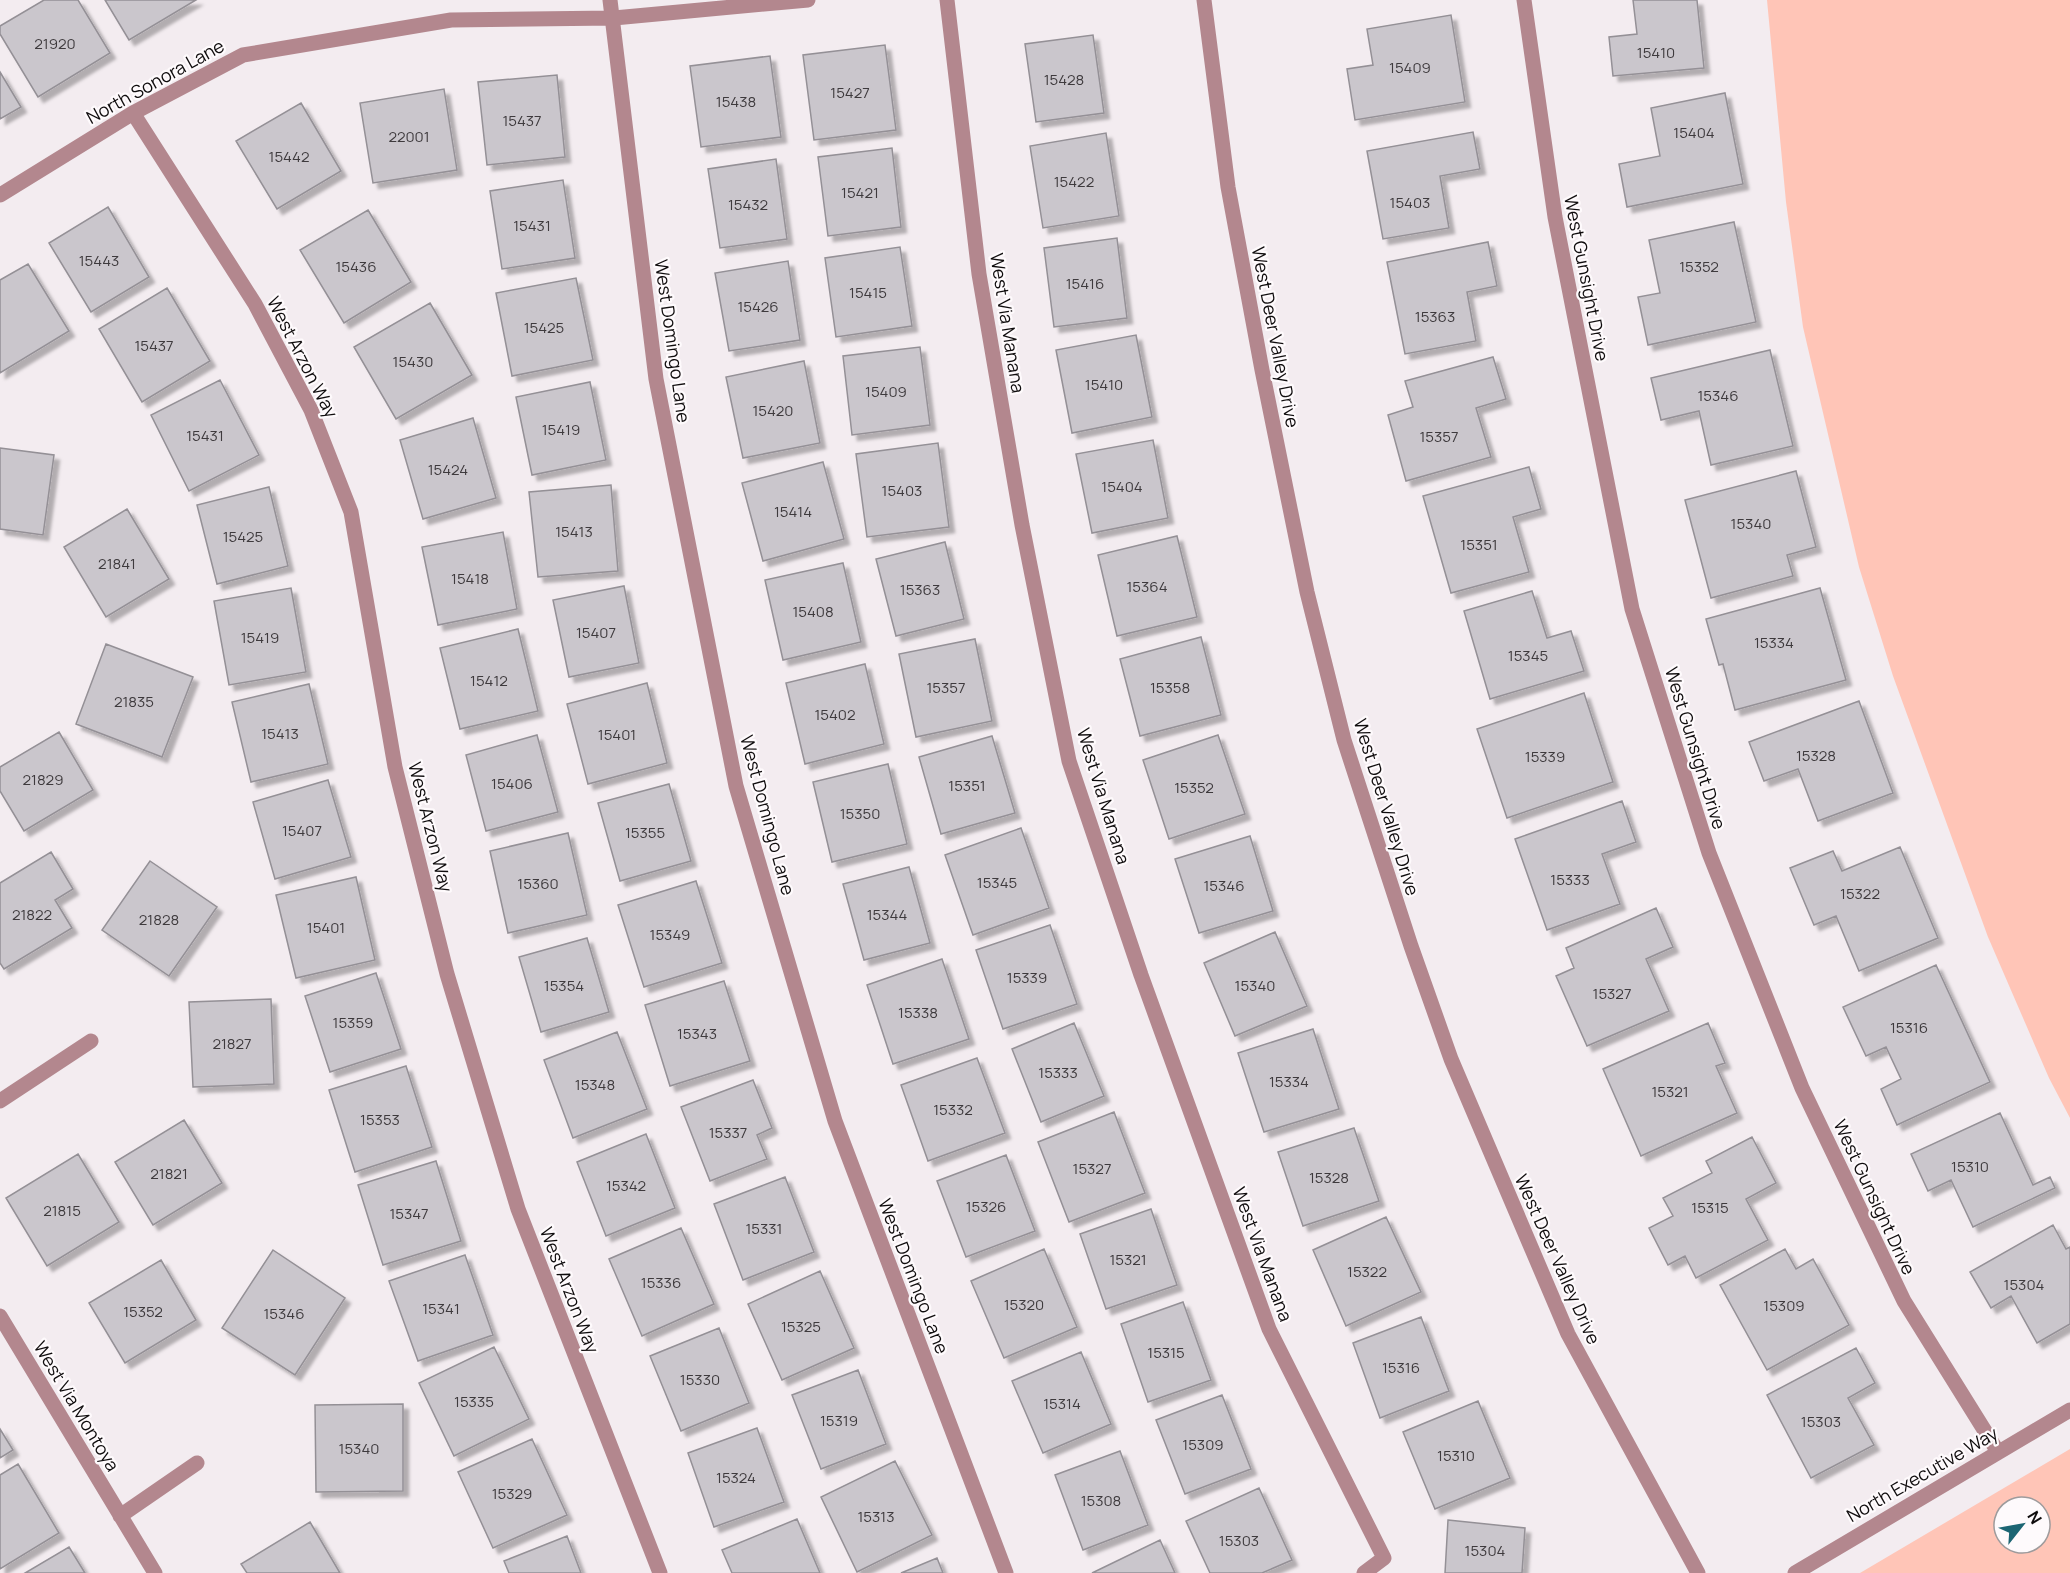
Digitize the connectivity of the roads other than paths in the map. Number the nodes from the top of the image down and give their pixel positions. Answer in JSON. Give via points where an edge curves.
{"nodes":[{"id":1,"x":610,"y":0,"type":"edge"},
{"id":2,"x":808,"y":0,"type":"edge"},
{"id":3,"x":947,"y":0,"type":"edge"},
{"id":4,"x":1204,"y":0,"type":"edge"},
{"id":5,"x":1524,"y":0,"type":"edge"},
{"id":6,"x":614,"y":18,"type":"junction"},
{"id":7,"x":133,"y":113,"type":"junction"},
{"id":8,"x":0,"y":195,"type":"edge"},
{"id":9,"x":91,"y":1041,"type":"dead end"},
{"id":10,"x":0,"y":1101,"type":"edge"},
{"id":11,"x":0,"y":1316,"type":"edge"},
{"id":12,"x":2070,"y":1410,"type":"edge"},
{"id":13,"x":1998,"y":1452,"type":"junction"},
{"id":14,"x":198,"y":1463,"type":"dead end"},
{"id":15,"x":120,"y":1516,"type":"junction"},
{"id":16,"x":155,"y":1573,"type":"edge"},
{"id":17,"x":660,"y":1573,"type":"edge"},
{"id":18,"x":1006,"y":1573,"type":"edge"},
{"id":19,"x":1364,"y":1573,"type":"edge"},
{"id":20,"x":1698,"y":1573,"type":"edge"},
{"id":21,"x":1795,"y":1573,"type":"edge"}],
"edges":[{"from":1,"to":6,"type":"street","name":"West Domingo Lane"},
{"from":2,"to":6,"type":"street","name":"North Sonora Lane"},
{"from":3,"to":19,"type":"street","name":"West Via Manana","via":[[979,273],[1022,525],[1069,760],[1141,975],[1269,1329],[1384,1558]]},
{"from":4,"to":20,"type":"street","name":"West Deer Valley Drive","via":[[1228,186],[1262,370],[1307,592],[1344,740],[1451,1059],[1568,1334]]},
{"from":5,"to":13,"type":"street","name":"West Gunsight Drive","via":[[1554,217],[1632,609],[1709,853],[1802,1088],[1904,1301]]},
{"from":6,"to":7,"type":"street","name":"North Sonora Lane","via":[[452,20],[243,55]]},
{"from":6,"to":18,"type":"street","name":"West Domingo Lane","via":[[656,379],[736,786],[835,1121]]},
{"from":7,"to":8,"type":"street","name":"North Sonora Lane"},
{"from":7,"to":17,"type":"street","name":"West Arzon Way","via":[[255,304],[311,410],[351,512],[395,767],[447,974],[518,1209]]},
{"from":9,"to":10,"type":"street"},
{"from":11,"to":15,"type":"street","name":"West Via Montoya"},
{"from":12,"to":13,"type":"street","name":"North Executive Way"},
{"from":13,"to":21,"type":"street","name":"North Executive Way"},
{"from":14,"to":15,"type":"street"},
{"from":15,"to":16,"type":"street","name":"West Via Montoya"}]}
